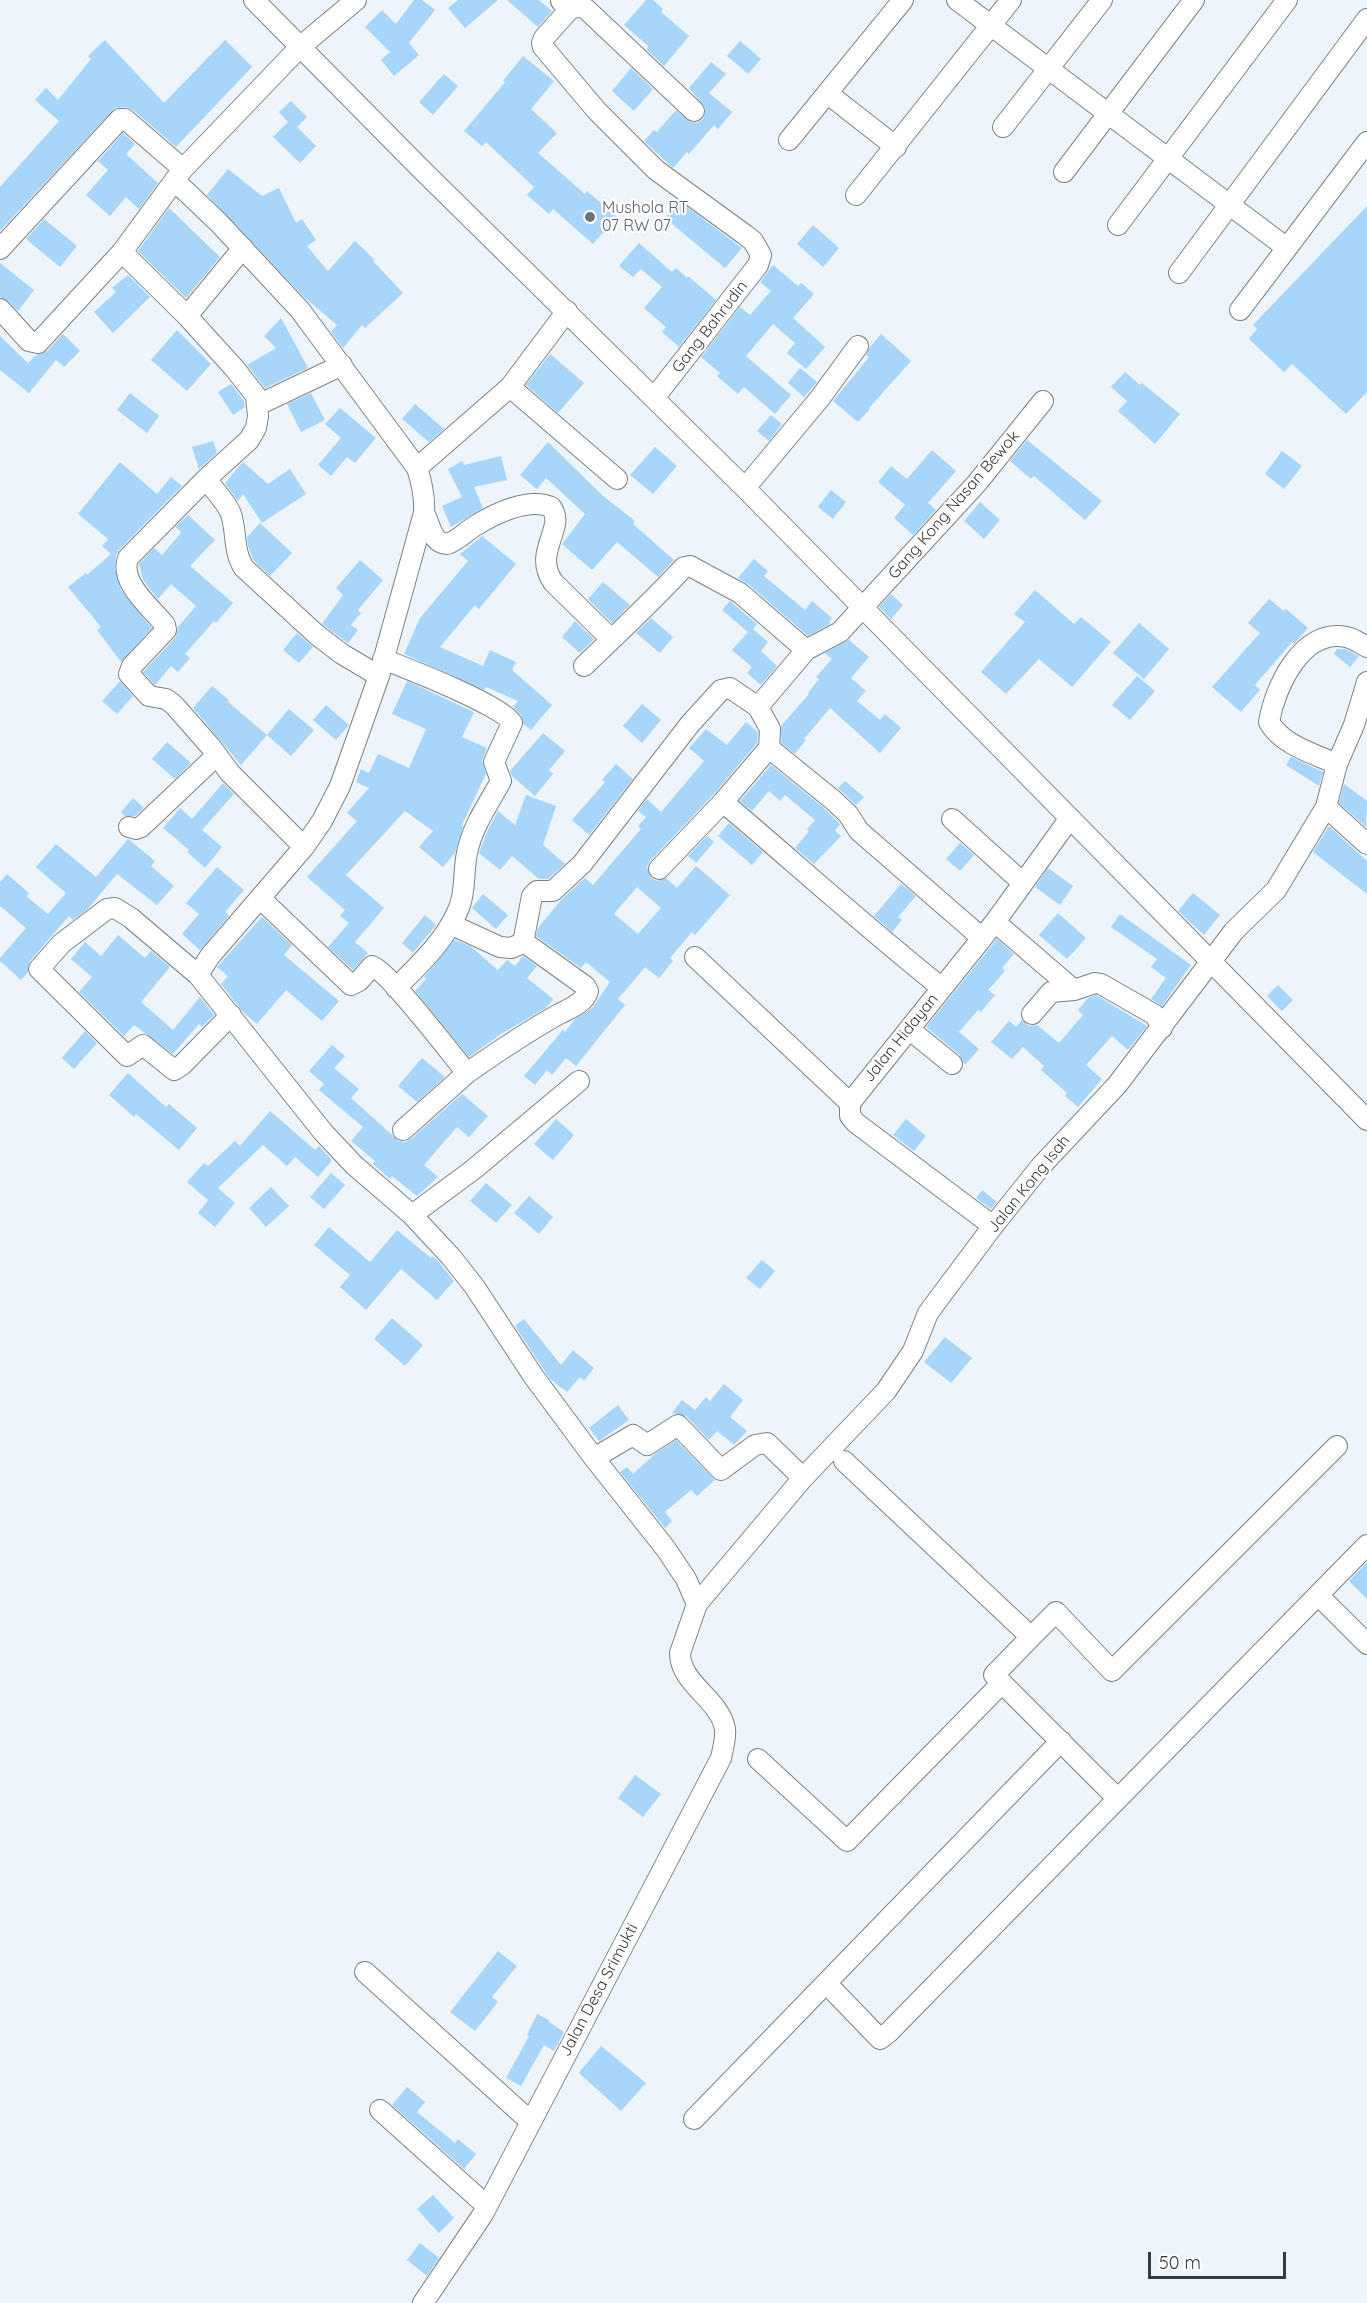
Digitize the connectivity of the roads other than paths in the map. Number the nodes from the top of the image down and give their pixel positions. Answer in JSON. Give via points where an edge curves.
{"nodes":[{"id":1,"x":254,"y":0,"type":"edge"},
{"id":2,"x":356,"y":0,"type":"edge"},
{"id":3,"x":903,"y":0,"type":"edge"},
{"id":4,"x":957,"y":0,"type":"edge"},
{"id":5,"x":1011,"y":0,"type":"edge"},
{"id":6,"x":1102,"y":0,"type":"edge"},
{"id":7,"x":1194,"y":0,"type":"edge"},
{"id":8,"x":1287,"y":0,"type":"edge"},
{"id":9,"x":565,"y":4,"type":"edge"},
{"id":10,"x":1367,"y":19,"type":"edge"},
{"id":11,"x":992,"y":27,"type":"junction"},
{"id":12,"x":300,"y":47,"type":"junction"},
{"id":13,"x":1047,"y":69,"type":"junction"},
{"id":14,"x":827,"y":93,"type":"junction"},
{"id":15,"x":694,"y":111,"type":"dead end"},
{"id":16,"x":1106,"y":114,"type":"junction"},
{"id":17,"x":1003,"y":127,"type":"dead end"},
{"id":18,"x":789,"y":140,"type":"dead end"},
{"id":19,"x":1367,"y":142,"type":"edge"},
{"id":20,"x":896,"y":147,"type":"junction"},
{"id":21,"x":1167,"y":159,"type":"junction"},
{"id":22,"x":1064,"y":172,"type":"dead end"},
{"id":23,"x":179,"y":175,"type":"junction"},
{"id":24,"x":856,"y":195,"type":"dead end"},
{"id":25,"x":1228,"y":205,"type":"junction"},
{"id":26,"x":1118,"y":225,"type":"dead end"},
{"id":27,"x":243,"y":248,"type":"junction"},
{"id":28,"x":1287,"y":248,"type":"junction"},
{"id":29,"x":0,"y":249,"type":"edge"},
{"id":30,"x":122,"y":252,"type":"junction"},
{"id":31,"x":1179,"y":273,"type":"dead end"},
{"id":32,"x":0,"y":309,"type":"edge"},
{"id":33,"x":1240,"y":310,"type":"dead end"},
{"id":34,"x":567,"y":311,"type":"junction"},
{"id":35,"x":187,"y":316,"type":"junction"},
{"id":36,"x":858,"y":346,"type":"dead end"},
{"id":37,"x":342,"y":365,"type":"junction"},
{"id":38,"x":510,"y":387,"type":"junction"},
{"id":39,"x":654,"y":398,"type":"junction"},
{"id":40,"x":1043,"y":401,"type":"dead end"},
{"id":41,"x":258,"y":405,"type":"junction"},
{"id":42,"x":417,"y":468,"type":"junction"},
{"id":43,"x":206,"y":479,"type":"junction"},
{"id":44,"x":616,"y":479,"type":"dead end"},
{"id":45,"x":745,"y":488,"type":"junction"},
{"id":46,"x":423,"y":513,"type":"junction"},
{"id":47,"x":863,"y":607,"type":"junction"},
{"id":48,"x":611,"y":639,"type":"junction"},
{"id":49,"x":1367,"y":647,"type":"edge"},
{"id":50,"x":806,"y":650,"type":"junction"},
{"id":51,"x":584,"y":666,"type":"dead end"},
{"id":52,"x":381,"y":668,"type":"junction"},
{"id":53,"x":1367,"y":684,"type":"edge"},
{"id":54,"x":758,"y":707,"type":"junction"},
{"id":55,"x":769,"y":748,"type":"junction"},
{"id":56,"x":216,"y":756,"type":"junction"},
{"id":57,"x":1337,"y":764,"type":"junction"},
{"id":58,"x":723,"y":802,"type":"junction"},
{"id":59,"x":1326,"y":807,"type":"junction"},
{"id":60,"x":1070,"y":818,"type":"junction"},
{"id":61,"x":952,"y":819,"type":"dead end"},
{"id":62,"x":129,"y":827,"type":"dead end"},
{"id":63,"x":1367,"y":844,"type":"edge"},
{"id":64,"x":304,"y":847,"type":"junction"},
{"id":65,"x":659,"y":869,"type":"dead end"},
{"id":66,"x":1023,"y":883,"type":"junction"},
{"id":67,"x":261,"y":899,"type":"junction"},
{"id":68,"x":995,"y":922,"type":"junction"},
{"id":69,"x":452,"y":925,"type":"junction"},
{"id":70,"x":982,"y":938,"type":"junction"},
{"id":71,"x":523,"y":943,"type":"junction"},
{"id":72,"x":695,"y":957,"type":"dead end"},
{"id":73,"x":1211,"y":963,"type":"junction"},
{"id":74,"x":198,"y":975,"type":"junction"},
{"id":75,"x":396,"y":988,"type":"junction"},
{"id":76,"x":942,"y":988,"type":"junction"},
{"id":77,"x":1074,"y":990,"type":"junction"},
{"id":78,"x":1032,"y":1014,"type":"dead end"},
{"id":79,"x":231,"y":1015,"type":"junction"},
{"id":80,"x":1162,"y":1028,"type":"junction"},
{"id":81,"x":910,"y":1030,"type":"junction"},
{"id":82,"x":952,"y":1064,"type":"dead end"},
{"id":83,"x":467,"y":1073,"type":"junction"},
{"id":84,"x":579,"y":1081,"type":"dead end"},
{"id":85,"x":850,"y":1103,"type":"junction"},
{"id":86,"x":1367,"y":1120,"type":"edge"},
{"id":87,"x":403,"y":1130,"type":"dead end"},
{"id":88,"x":412,"y":1215,"type":"junction"},
{"id":89,"x":993,"y":1226,"type":"junction"},
{"id":90,"x":1336,"y":1446,"type":"dead end"},
{"id":91,"x":594,"y":1458,"type":"junction"},
{"id":92,"x":844,"y":1461,"type":"dead end"},
{"id":93,"x":803,"y":1478,"type":"junction"},
{"id":94,"x":1367,"y":1545,"type":"edge"},
{"id":95,"x":1318,"y":1595,"type":"junction"},
{"id":96,"x":697,"y":1604,"type":"junction"},
{"id":97,"x":1031,"y":1637,"type":"junction"},
{"id":98,"x":1367,"y":1644,"type":"edge"},
{"id":99,"x":687,"y":1674,"type":"joint"},
{"id":100,"x":1002,"y":1683,"type":"junction"},
{"id":101,"x":1061,"y":1741,"type":"junction"},
{"id":102,"x":758,"y":1759,"type":"dead end"},
{"id":103,"x":1118,"y":1799,"type":"junction"},
{"id":104,"x":365,"y":1972,"type":"dead end"},
{"id":105,"x":827,"y":1984,"type":"junction"},
{"id":106,"x":380,"y":2110,"type":"dead end"},
{"id":107,"x":694,"y":2119,"type":"dead end"},
{"id":108,"x":531,"y":2122,"type":"junction"},
{"id":109,"x":487,"y":2205,"type":"junction"},
{"id":110,"x":423,"y":2303,"type":"edge"}],
"edges":[{"from":1,"to":12,"type":"street"},
{"from":2,"to":12,"type":"street"},
{"from":3,"to":14,"type":"street"},
{"from":4,"to":11,"type":"street"},
{"from":5,"to":11,"type":"street"},
{"from":6,"to":13,"type":"street"},
{"from":7,"to":16,"type":"street"},
{"from":8,"to":21,"type":"street"},
{"from":9,"to":15,"type":"street","via":[[586,9]]},
{"from":9,"to":39,"type":"street","name":"Gang Bahrudin","via":[[542,43],[548,52],[597,111],[656,170],[753,241],[761,255],[758,265]]},
{"from":10,"to":25,"type":"street"},
{"from":11,"to":13,"type":"street"},
{"from":11,"to":20,"type":"street"},
{"from":12,"to":23,"type":"street"},
{"from":12,"to":34,"type":"street"},
{"from":13,"to":16,"type":"street"},
{"from":13,"to":17,"type":"street"},
{"from":14,"to":18,"type":"street"},
{"from":14,"to":20,"type":"street"},
{"from":16,"to":21,"type":"street"},
{"from":16,"to":22,"type":"street"},
{"from":19,"to":28,"type":"street"},
{"from":20,"to":24,"type":"street"},
{"from":21,"to":25,"type":"street"},
{"from":21,"to":26,"type":"street"},
{"from":23,"to":27,"type":"street"},
{"from":23,"to":29,"type":"street","via":[[125,119],[120,119]]},
{"from":23,"to":30,"type":"street"},
{"from":25,"to":28,"type":"street"},
{"from":25,"to":31,"type":"street"},
{"from":27,"to":35,"type":"street"},
{"from":27,"to":37,"type":"street","via":[[300,310]]},
{"from":28,"to":33,"type":"street"},
{"from":30,"to":32,"type":"street","via":[[38,343],[29,340]]},
{"from":30,"to":35,"type":"street"},
{"from":34,"to":38,"type":"street"},
{"from":34,"to":39,"type":"street"},
{"from":35,"to":41,"type":"street","via":[[249,386]]},
{"from":36,"to":45,"type":"street"},
{"from":37,"to":41,"type":"street"},
{"from":37,"to":42,"type":"street"},
{"from":38,"to":42,"type":"street"},
{"from":38,"to":44,"type":"street"},
{"from":39,"to":45,"type":"street"},
{"from":40,"to":47,"type":"street","name":"Gang Kong Nasan Bewok","via":[[977,483]]},
{"from":41,"to":43,"type":"street","via":[[256,428],[249,440]]},
{"from":42,"to":46,"type":"street","via":[[423,485]]},
{"from":43,"to":52,"type":"street","via":[[228,506],[238,559],[244,568],[342,654]]},
{"from":43,"to":56,"type":"street","via":[[128,558],[126,566],[133,587],[166,630],[129,673],[149,696],[174,705]]},
{"from":45,"to":47,"type":"street"},
{"from":46,"to":48,"type":"street","via":[[435,540],[447,544],[499,512],[521,505],[551,507],[555,526],[545,560],[547,573]]},
{"from":46,"to":52,"type":"street"},
{"from":47,"to":50,"type":"street","name":"Gang Kong Nasan Bewok","via":[[840,632]]},
{"from":47,"to":60,"type":"street"},
{"from":48,"to":50,"type":"street","via":[[638,617],[684,567],[690,566],[740,593]]},
{"from":48,"to":51,"type":"street"},
{"from":49,"to":57,"type":"street","via":[[1335,636],[1309,646],[1282,680],[1271,712],[1269,722],[1275,730],[1294,744]]},
{"from":50,"to":54,"type":"street"},
{"from":52,"to":64,"type":"street","via":[[340,786]]},
{"from":52,"to":69,"type":"street","via":[[460,692],[507,716],[512,723],[494,762],[501,781],[467,852],[462,901]]},
{"from":53,"to":57,"type":"street","name":"Jalan Kong Isah"},
{"from":54,"to":55,"type":"street","via":[[770,729]]},
{"from":54,"to":71,"type":"street","via":[[730,688],[721,690],[690,724],[589,857],[556,889],[534,893]]},
{"from":55,"to":58,"type":"street"},
{"from":55,"to":70,"type":"street","via":[[833,800],[859,831]]},
{"from":56,"to":62,"type":"street","via":[[141,827]]},
{"from":56,"to":64,"type":"street","via":[[262,808]]},
{"from":57,"to":59,"type":"street","name":"Jalan Kong Isah"},
{"from":58,"to":65,"type":"street"},
{"from":58,"to":76,"type":"street"},
{"from":59,"to":63,"type":"street"},
{"from":59,"to":73,"type":"street","name":"Jalan Kong Isah","via":[[1276,890],[1234,931]]},
{"from":60,"to":66,"type":"street","name":"Jalan Hidayan"},
{"from":60,"to":73,"type":"street"},
{"from":61,"to":66,"type":"street"},
{"from":64,"to":67,"type":"street"},
{"from":66,"to":68,"type":"street","name":"Jalan Hidayan"},
{"from":67,"to":74,"type":"street"},
{"from":67,"to":75,"type":"street","via":[[348,984],[355,984],[372,966]]},
{"from":68,"to":70,"type":"street","name":"Jalan Hidayan"},
{"from":68,"to":77,"type":"street"},
{"from":69,"to":71,"type":"street","via":[[500,947]]},
{"from":69,"to":75,"type":"street"},
{"from":70,"to":76,"type":"street","name":"Jalan Hidayan"},
{"from":71,"to":83,"type":"street","via":[[585,986],[588,994]]},
{"from":72,"to":85,"type":"street"},
{"from":73,"to":80,"type":"street","name":"Jalan Kong Isah"},
{"from":73,"to":86,"type":"street"},
{"from":74,"to":79,"type":"street"},
{"from":74,"to":79,"type":"street","via":[[131,918],[111,908],[62,943],[39,969],[127,1056],[143,1045],[174,1070]]},
{"from":75,"to":83,"type":"street"},
{"from":76,"to":81,"type":"street","name":"Jalan Hidayan"},
{"from":77,"to":78,"type":"street","via":[[1051,992]]},
{"from":77,"to":80,"type":"street","via":[[1101,984],[1155,1016]]},
{"from":79,"to":88,"type":"street","via":[[322,1132]]},
{"from":80,"to":89,"type":"street","name":"Jalan Kong Isah"},
{"from":81,"to":82,"type":"street"},
{"from":81,"to":85,"type":"street","name":"Jalan Hidayan"},
{"from":83,"to":87,"type":"street"},
{"from":84,"to":88,"type":"street"},
{"from":85,"to":89,"type":"street","via":[[850,1116],[856,1123]]},
{"from":88,"to":91,"type":"street","via":[[474,1286]]},
{"from":89,"to":93,"type":"street","name":"Jalan Kong Isah","via":[[928,1313],[913,1351],[891,1384]]},
{"from":90,"to":97,"type":"street","via":[[1112,1671],[1056,1612]]},
{"from":91,"to":93,"type":"street","via":[[633,1436],[647,1446],[678,1425],[721,1470],[755,1445],[767,1443]]},
{"from":91,"to":96,"type":"street","via":[[666,1549]]},
{"from":92,"to":97,"type":"street"},
{"from":93,"to":96,"type":"street","name":"Jalan Kong Isah"},
{"from":94,"to":95,"type":"street"},
{"from":95,"to":98,"type":"street"},
{"from":95,"to":103,"type":"street"},
{"from":96,"to":99,"type":"street","name":"Jalan Kong Isah","via":[[681,1653],[680,1661]]},
{"from":97,"to":100,"type":"street","via":[[994,1675]]},
{"from":99,"to":108,"type":"street","name":"Jalan Desa Srimukti","via":[[721,1716],[725,1740],[721,1758]]},
{"from":100,"to":101,"type":"street"},
{"from":100,"to":102,"type":"street","via":[[847,1841]]},
{"from":101,"to":103,"type":"street"},
{"from":101,"to":105,"type":"street"},
{"from":103,"to":105,"type":"street","via":[[880,2038]]},
{"from":104,"to":108,"type":"street"},
{"from":105,"to":107,"type":"street"},
{"from":106,"to":109,"type":"street"},
{"from":108,"to":109,"type":"street","name":"Jalan Desa Srimukti"},
{"from":109,"to":110,"type":"street","name":"Jalan Desa Srimukti"}]}
